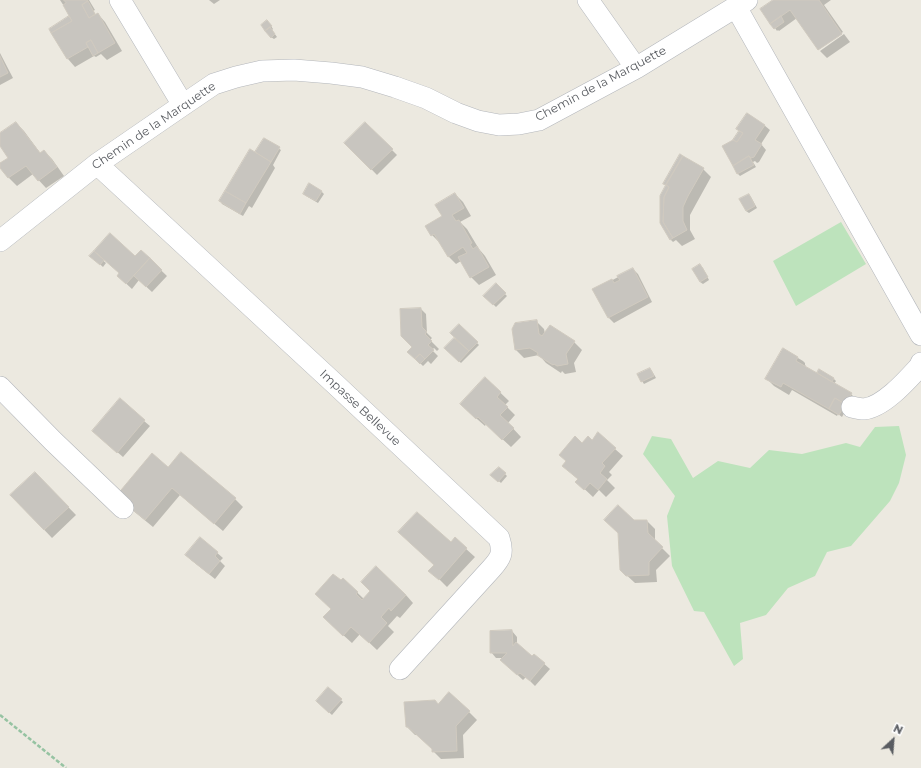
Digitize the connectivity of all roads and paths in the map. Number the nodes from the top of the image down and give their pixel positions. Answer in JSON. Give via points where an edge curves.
{"nodes":[{"id":1,"x":120,"y":0,"type":"edge"},
{"id":2,"x":588,"y":0,"type":"edge"},
{"id":3,"x":741,"y":4,"type":"edge"},
{"id":4,"x":636,"y":68,"type":"junction"},
{"id":5,"x":183,"y":104,"type":"junction"},
{"id":6,"x":97,"y":164,"type":"junction"},
{"id":7,"x":0,"y":241,"type":"edge"},
{"id":8,"x":921,"y":335,"type":"edge"},
{"id":9,"x":921,"y":363,"type":"edge"},
{"id":10,"x":0,"y":387,"type":"edge"},
{"id":11,"x":852,"y":408,"type":"dead end"},
{"id":12,"x":123,"y":508,"type":"dead end"},
{"id":13,"x":400,"y":668,"type":"dead end"},
{"id":14,"x":0,"y":715,"type":"edge"},
{"id":15,"x":66,"y":768,"type":"edge"}],
"edges":[{"from":1,"to":5,"type":"street"},
{"from":2,"to":4,"type":"street"},
{"from":3,"to":4,"type":"street","name":"Chemin de la Marquette"},
{"from":3,"to":8,"type":"street"},
{"from":4,"to":5,"type":"street","name":"Chemin de la Marquette","via":[[539,120],[519,124],[499,125],[478,121],[395,86],[362,77],[294,70],[262,71],[236,77],[214,84]]},
{"from":5,"to":6,"type":"street","name":"Chemin de la Marquette"},
{"from":6,"to":7,"type":"street","name":"Chemin de la Marquette"},
{"from":6,"to":13,"type":"street","name":"Impasse Bellevue","via":[[499,538],[502,547],[500,559]]},
{"from":9,"to":11,"type":"street","via":[[908,379],[881,403],[865,409]]},
{"from":10,"to":12,"type":"street"},
{"from":14,"to":15,"type":"path"}]}
